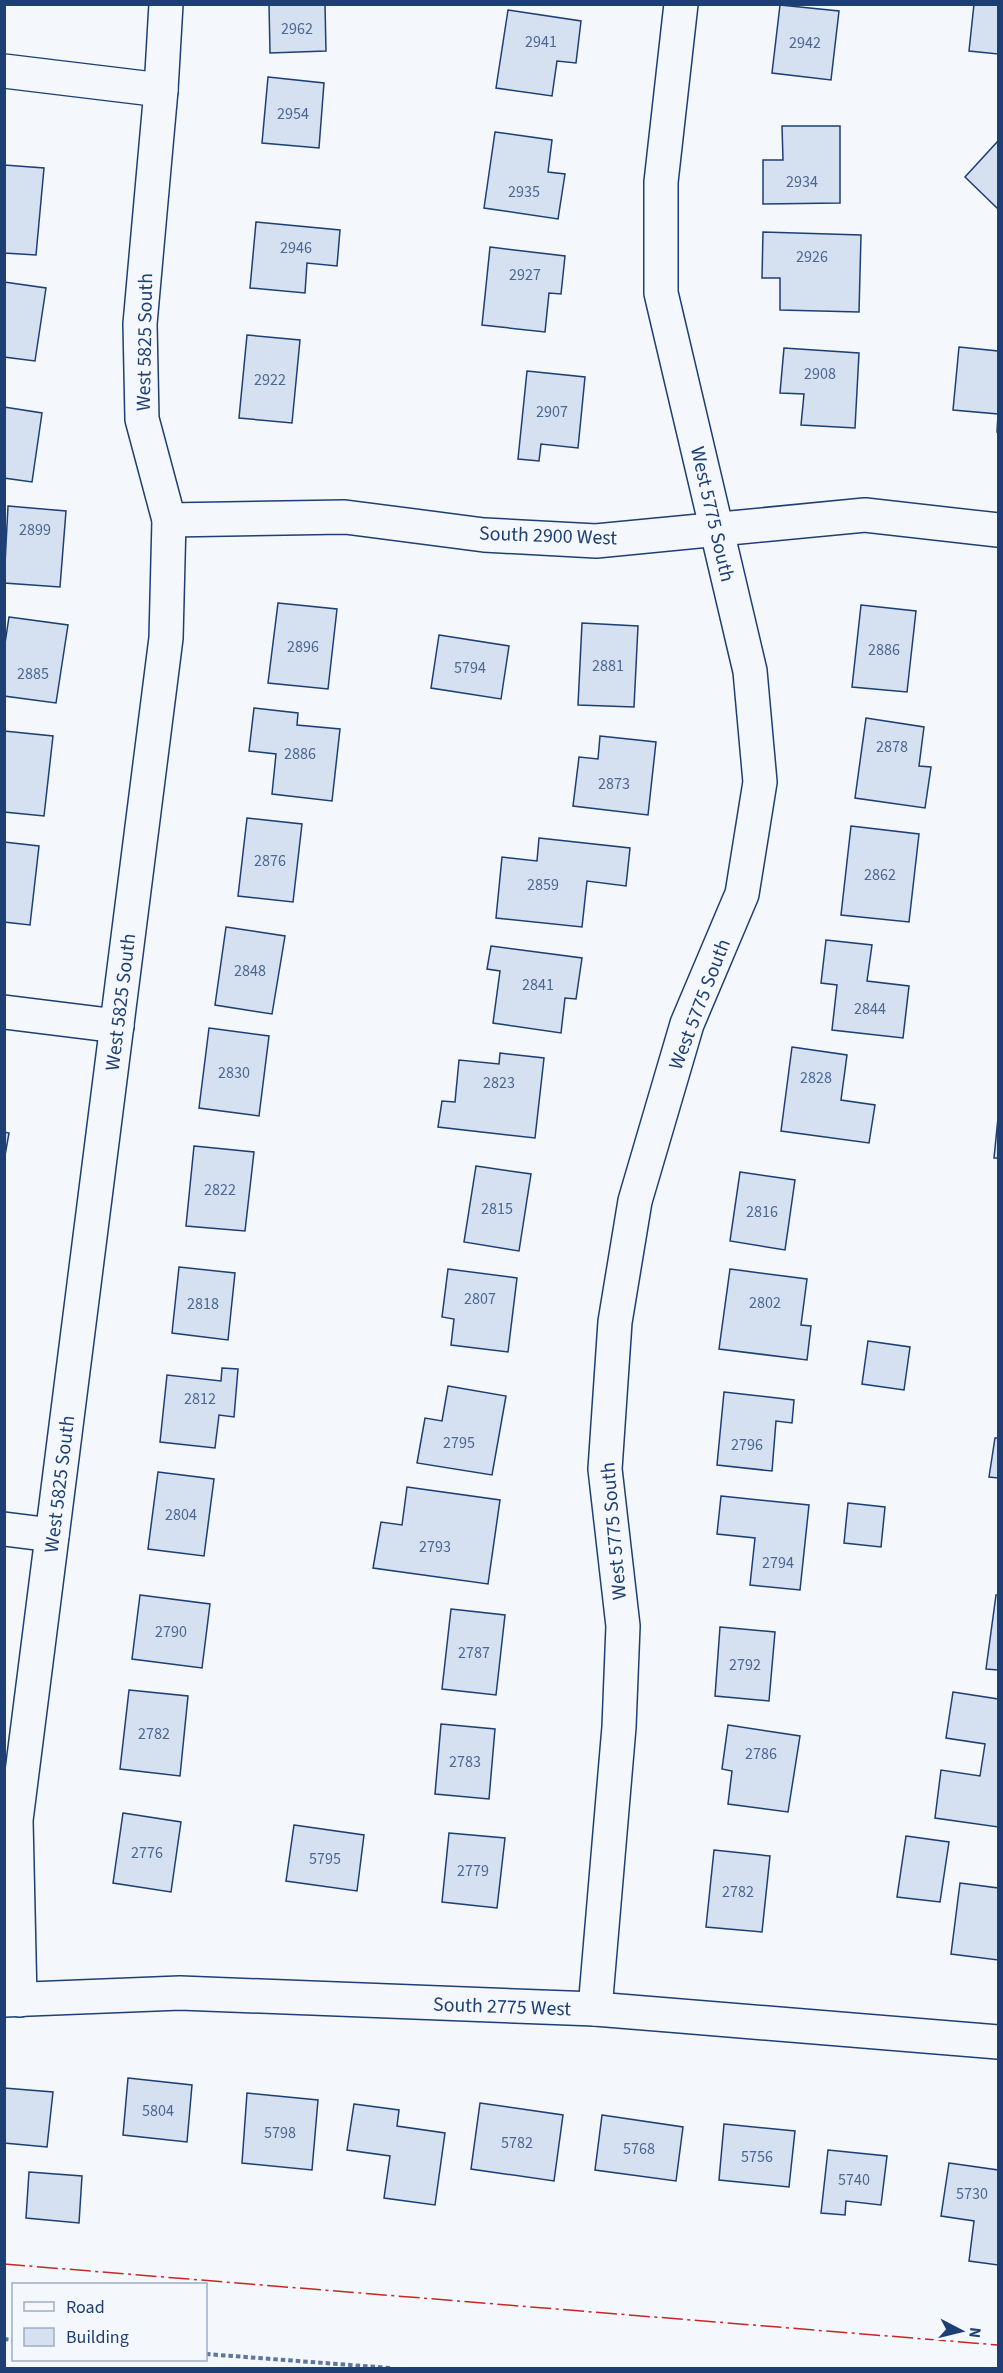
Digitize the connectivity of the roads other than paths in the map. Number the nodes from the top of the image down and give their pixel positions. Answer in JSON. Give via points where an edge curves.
{"nodes":[{"id":1,"x":166,"y":4,"type":"edge"},
{"id":2,"x":681,"y":4,"type":"edge"},
{"id":3,"x":4,"y":71,"type":"edge"},
{"id":4,"x":161,"y":90,"type":"junction"},
{"id":5,"x":169,"y":520,"type":"junction"},
{"id":6,"x":716,"y":529,"type":"junction"},
{"id":7,"x":999,"y":530,"type":"edge"},
{"id":8,"x":4,"y":1012,"type":"edge"},
{"id":9,"x":117,"y":1026,"type":"junction"},
{"id":10,"x":4,"y":1529,"type":"edge"},
{"id":11,"x":52,"y":1535,"type":"junction"},
{"id":12,"x":12,"y":2000,"type":"edge"},
{"id":13,"x":595,"y":2009,"type":"junction"},
{"id":14,"x":999,"y":2043,"type":"edge"}],
"edges":[{"from":1,"to":4,"type":"street","name":"West 5825 South"},
{"from":2,"to":6,"type":"street","name":"West 5775 South","via":[[661,182],[661,293]]},
{"from":3,"to":4,"type":"street"},
{"from":4,"to":5,"type":"street","name":"West 5825 South","via":[[140,324],[142,419]]},
{"from":5,"to":6,"type":"street","name":"South 2900 West","via":[[345,517],[484,535],[596,541]]},
{"from":5,"to":9,"type":"street","name":"West 5825 South","via":[[166,638]]},
{"from":6,"to":7,"type":"street","name":"South 2900 West","via":[[865,515]]},
{"from":6,"to":13,"type":"street","name":"West 5775 South","via":[[750,671],[760,782],[742,894],[687,1024],[635,1201],[615,1322],[605,1469],[623,1626],[619,1727]]},
{"from":8,"to":9,"type":"street"},
{"from":9,"to":11,"type":"street","name":"West 5825 South"},
{"from":10,"to":11,"type":"street"},
{"from":11,"to":12,"type":"street","name":"West 5825 South","via":[[16,1820]]},
{"from":12,"to":13,"type":"street","name":"South 2775 West","via":[[180,1993]]},
{"from":13,"to":14,"type":"street","name":"South 2775 West"}]}
